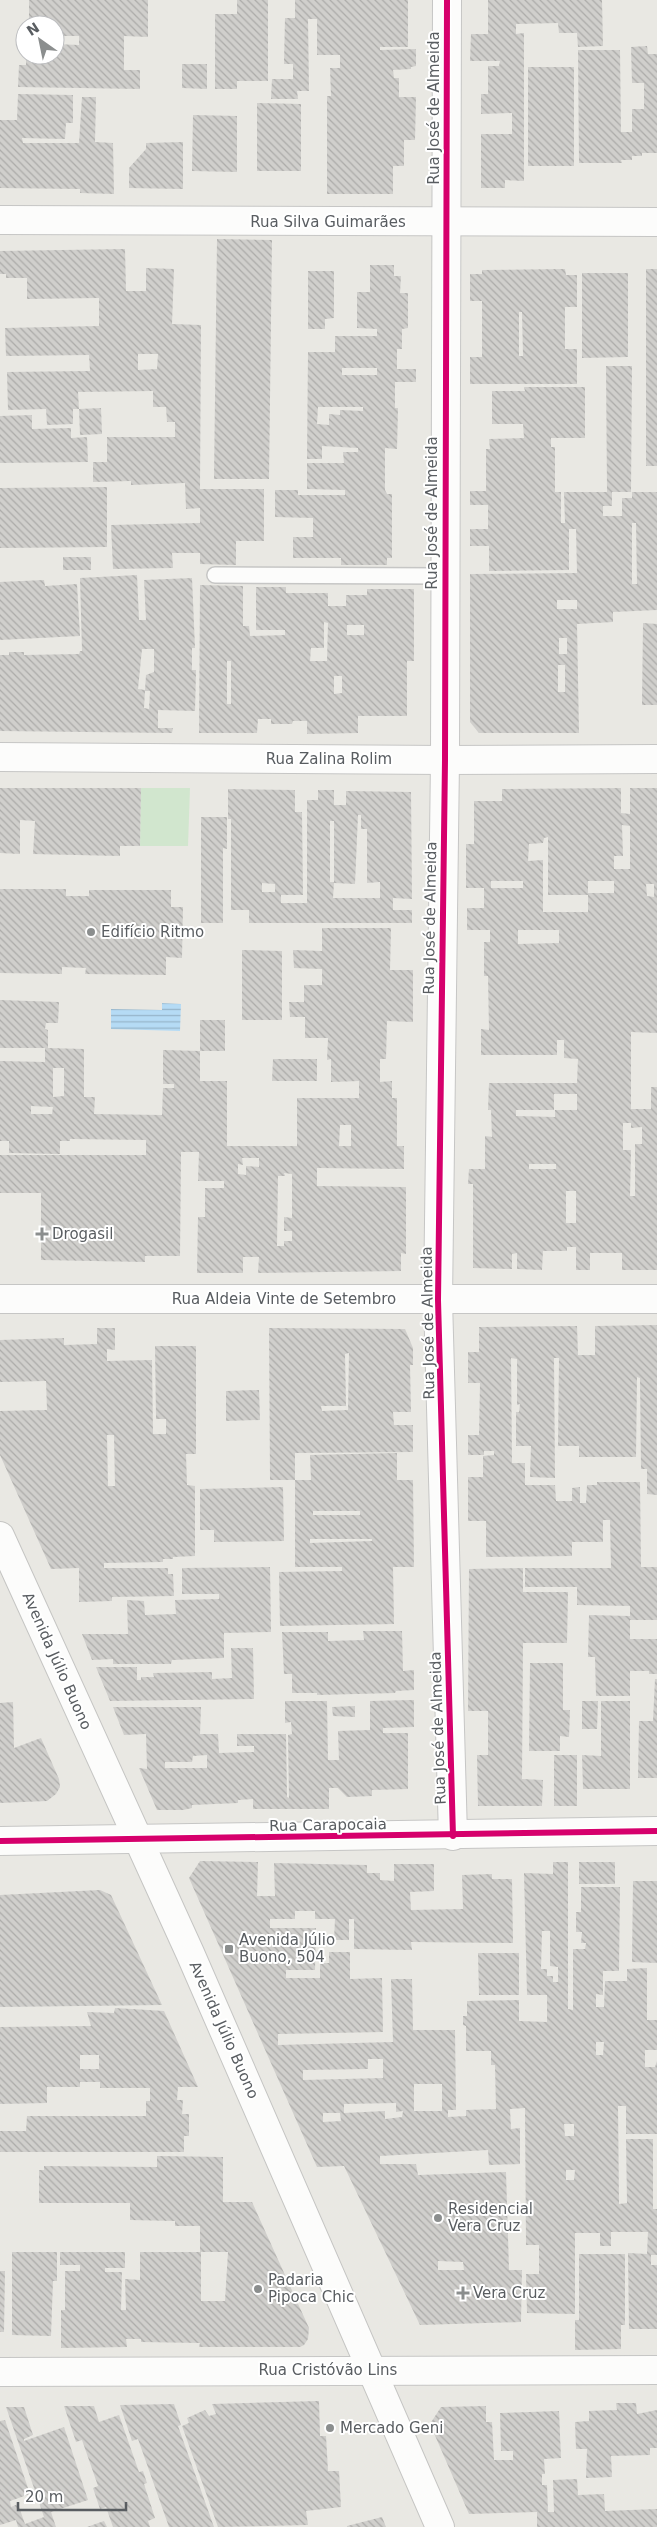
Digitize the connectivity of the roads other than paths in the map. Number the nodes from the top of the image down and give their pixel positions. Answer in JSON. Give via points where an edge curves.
{"nodes":[{"id":1,"x":447,"y":0,"type":"edge"},
{"id":2,"x":0,"y":220,"type":"edge"},
{"id":3,"x":447,"y":222,"type":"junction"},
{"id":4,"x":657,"y":222,"type":"edge"},
{"id":5,"x":215,"y":575,"type":"dead end"},
{"id":6,"x":444,"y":576,"type":"junction"},
{"id":7,"x":0,"y":757,"type":"edge"},
{"id":8,"x":657,"y":759,"type":"edge"},
{"id":9,"x":445,"y":760,"type":"junction"},
{"id":10,"x":0,"y":1299,"type":"edge"},
{"id":11,"x":657,"y":1299,"type":"edge"},
{"id":12,"x":438,"y":1300,"type":"junction"},
{"id":13,"x":0,"y":1536,"type":"edge"},
{"id":14,"x":657,"y":1831,"type":"edge"},
{"id":15,"x":453,"y":1836,"type":"junction"},
{"id":16,"x":138,"y":1839,"type":"junction"},
{"id":17,"x":0,"y":1841,"type":"edge"},
{"id":18,"x":373,"y":2369,"type":"junction"},
{"id":19,"x":657,"y":2370,"type":"edge"},
{"id":20,"x":0,"y":2372,"type":"edge"},
{"id":21,"x":440,"y":2527,"type":"edge"}],
"edges":[{"from":1,"to":3,"type":"street","name":"Rua José de Almeida"},
{"from":2,"to":3,"type":"street","name":"Rua Silva Guimarães"},
{"from":3,"to":4,"type":"street","name":"Rua Silva Guimarães"},
{"from":3,"to":6,"type":"street","name":"Rua José de Almeida"},
{"from":5,"to":6,"type":"lane"},
{"from":6,"to":9,"type":"street","name":"Rua José de Almeida"},
{"from":7,"to":9,"type":"street","name":"Rua Zalina Rolim"},
{"from":8,"to":9,"type":"street","name":"Rua Zalina Rolim"},
{"from":9,"to":12,"type":"street","name":"Rua José de Almeida"},
{"from":10,"to":12,"type":"street","name":"Rua Aldeia Vinte de Setembro"},
{"from":11,"to":12,"type":"street","name":"Rua Aldeia Vinte de Setembro"},
{"from":12,"to":15,"type":"street","name":"Rua José de Almeida"},
{"from":13,"to":16,"type":"street","name":"Avenida Júlio Buono"},
{"from":14,"to":15,"type":"street","name":"Rua Carapocaia"},
{"from":15,"to":16,"type":"street","name":"Rua Carapocaia"},
{"from":16,"to":17,"type":"street","name":"Rua Carapocaia"},
{"from":16,"to":18,"type":"street","name":"Avenida Júlio Buono"},
{"from":18,"to":19,"type":"street","name":"Rua Cristóvão Lins"},
{"from":18,"to":20,"type":"street","name":"Rua Cristóvão Lins"},
{"from":18,"to":21,"type":"street","name":"Avenida Júlio Buono"}]}
